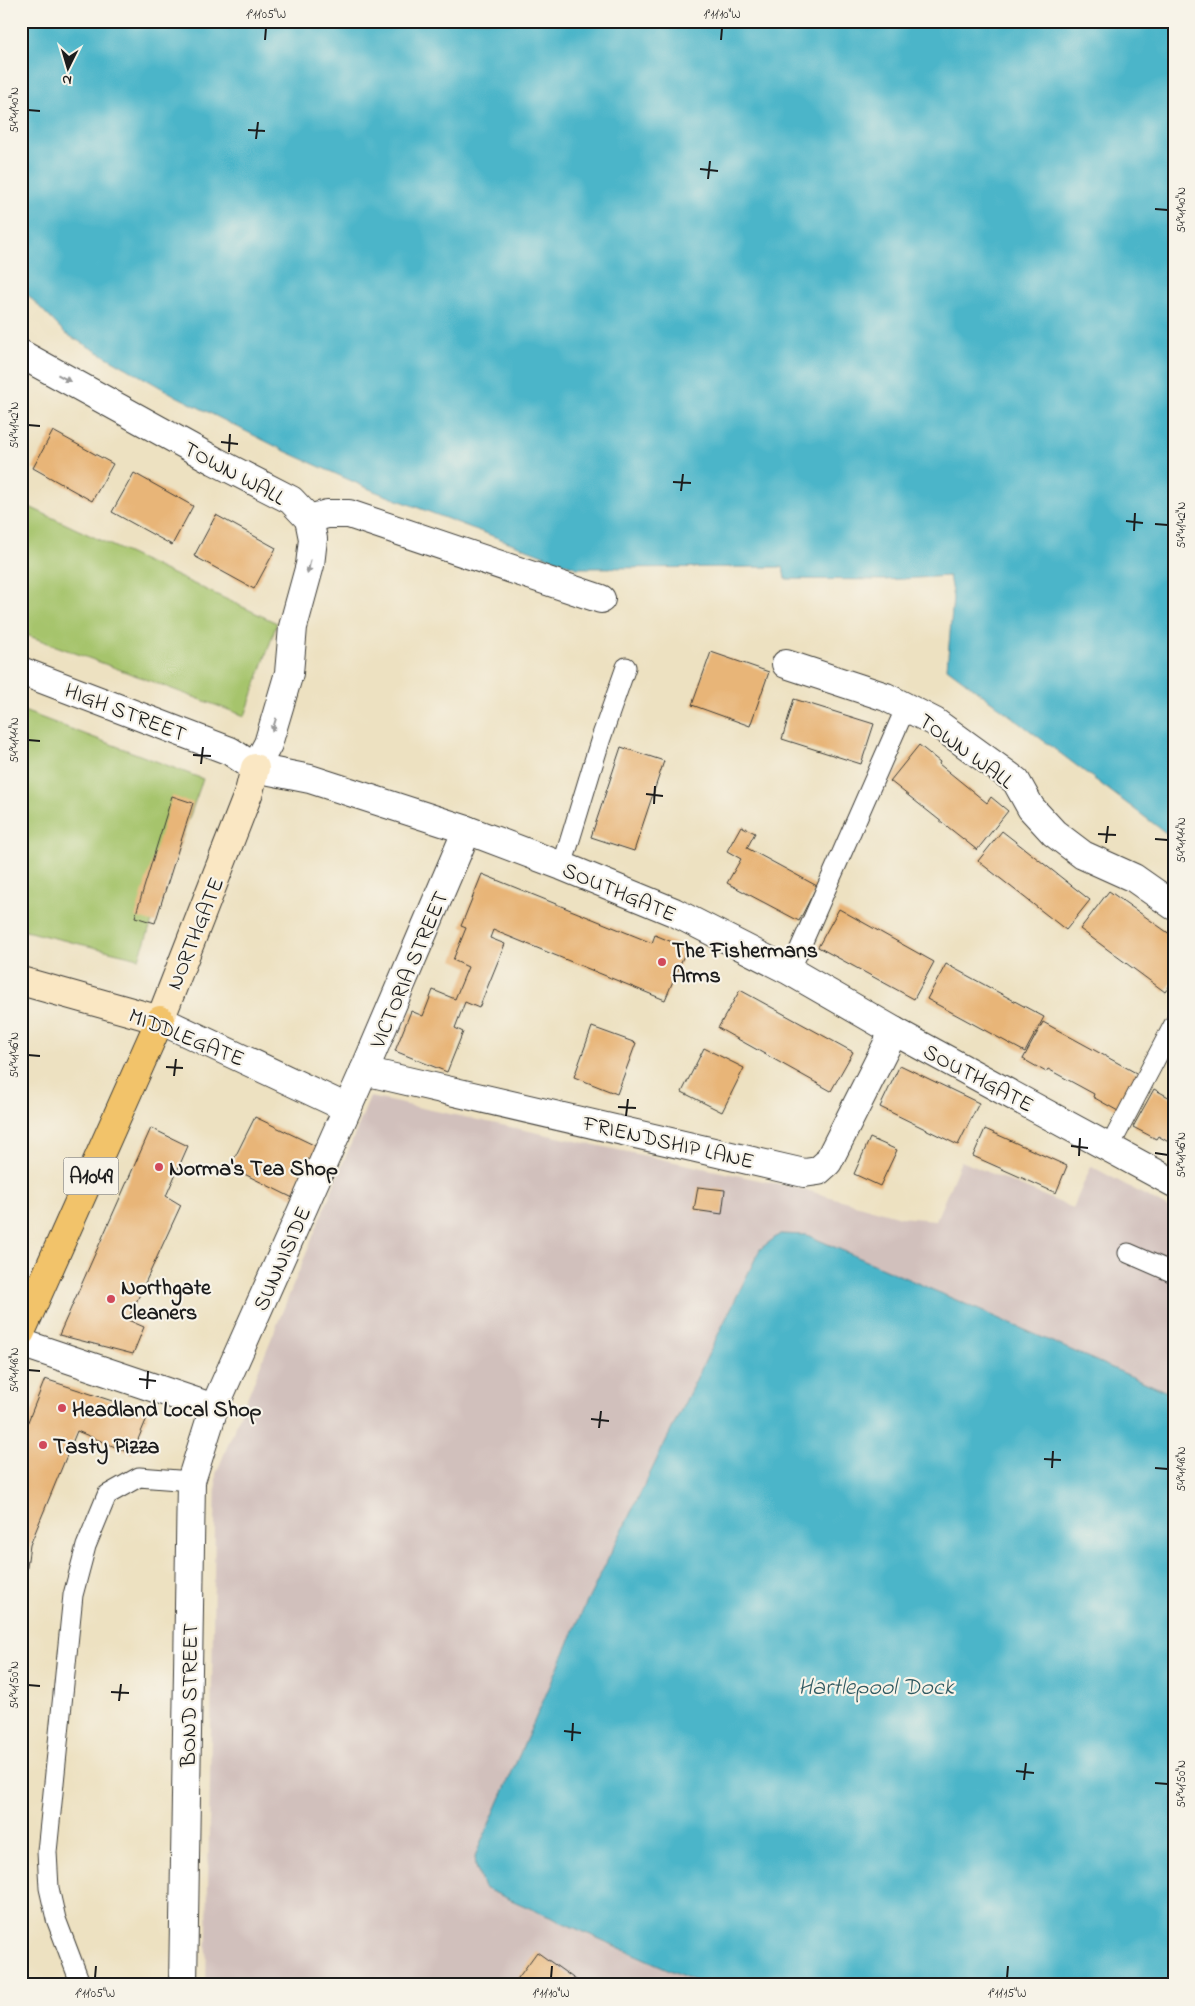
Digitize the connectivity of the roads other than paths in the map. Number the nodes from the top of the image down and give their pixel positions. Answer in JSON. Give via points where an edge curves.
{"nodes":[{"id":1,"x":21,"y":354,"type":"edge"},
{"id":2,"x":309,"y":519,"type":"junction"},
{"id":3,"x":601,"y":599,"type":"dead end"},
{"id":4,"x":786,"y":664,"type":"dead end"},
{"id":5,"x":626,"y":667,"type":"dead end"},
{"id":6,"x":21,"y":671,"type":"edge"},
{"id":7,"x":906,"y":707,"type":"junction"},
{"id":8,"x":255,"y":768,"type":"junction"},
{"id":9,"x":467,"y":830,"type":"junction"},
{"id":10,"x":562,"y":866,"type":"junction"},
{"id":11,"x":1174,"y":906,"type":"edge"},
{"id":12,"x":790,"y":971,"type":"junction"},
{"id":13,"x":21,"y":981,"type":"edge"},
{"id":14,"x":160,"y":1020,"type":"junction"},
{"id":15,"x":1174,"y":1024,"type":"edge"},
{"id":16,"x":894,"y":1031,"type":"junction"},
{"id":17,"x":364,"y":1071,"type":"junction"},
{"id":18,"x":347,"y":1108,"type":"junction"},
{"id":19,"x":1109,"y":1148,"type":"junction"},
{"id":20,"x":1174,"y":1183,"type":"edge"},
{"id":21,"x":1128,"y":1253,"type":"dead end"},
{"id":22,"x":1174,"y":1272,"type":"edge"},
{"id":23,"x":21,"y":1332,"type":"edge"},
{"id":24,"x":21,"y":1343,"type":"edge"},
{"id":25,"x":214,"y":1408,"type":"junction"},
{"id":26,"x":191,"y":1481,"type":"junction"},
{"id":27,"x":81,"y":1985,"type":"edge"},
{"id":28,"x":182,"y":1985,"type":"edge"}],
"edges":[{"from":1,"to":2,"type":"street","name":"TOWN WALL","one_way":true,"via":[[291,500]]},
{"from":2,"to":3,"type":"street","name":"TOWN WALL","via":[[328,514],[349,514]]},
{"from":2,"to":8,"type":"street","name":"NORTHGATE","one_way":true,"via":[[313,538],[310,565],[293,628],[289,673],[268,744]]},
{"from":4,"to":7,"type":"street","name":"TOWN WALL","via":[[886,697]]},
{"from":5,"to":10,"type":"lane"},
{"from":6,"to":8,"type":"street","name":"HIGH STREET","via":[[230,751]]},
{"from":7,"to":11,"type":"street","name":"TOWN WALL","via":[[935,722],[1016,781],[1031,808],[1061,839],[1083,855],[1134,878]]},
{"from":7,"to":12,"type":"lane"},
{"from":8,"to":9,"type":"street","name":"SOUTHGATE","via":[[310,778]]},
{"from":8,"to":14,"type":"street","name":"NORTHGATE","via":[[249,792]]},
{"from":9,"to":10,"type":"street","name":"SOUTHGATE"},
{"from":9,"to":17,"type":"street","name":"VICTORIA STREET"},
{"from":10,"to":12,"type":"street","name":"SOUTHGATE","via":[[674,912]]},
{"from":12,"to":16,"type":"street","name":"SOUTHGATE"},
{"from":13,"to":14,"type":"street","name":"MIDDLEGATE"},
{"from":14,"to":18,"type":"street","name":"MIDDLEGATE"},
{"from":14,"to":23,"type":"main road","name":"NORTHGATE","number":"A1049"},
{"from":15,"to":19,"type":"lane"},
{"from":16,"to":17,"type":"street","name":"FRIENDSHIP LANE","via":[[828,1162],[818,1171],[804,1173]]},
{"from":16,"to":19,"type":"street","name":"SOUTHGATE"},
{"from":17,"to":18,"type":"street","name":"VICTORIA STREET"},
{"from":18,"to":25,"type":"street","name":"SUNNISIDE"},
{"from":19,"to":20,"type":"street","name":"SOUTHGATE"},
{"from":21,"to":22,"type":"lane"},
{"from":24,"to":25,"type":"street"},
{"from":25,"to":26,"type":"street","name":"BOND STREET"},
{"from":26,"to":27,"type":"lane","via":[[139,1477],[107,1495],[86,1546],[73,1595],[47,1852],[49,1888],[56,1919]]},
{"from":26,"to":28,"type":"street","name":"BOND STREET"}]}
